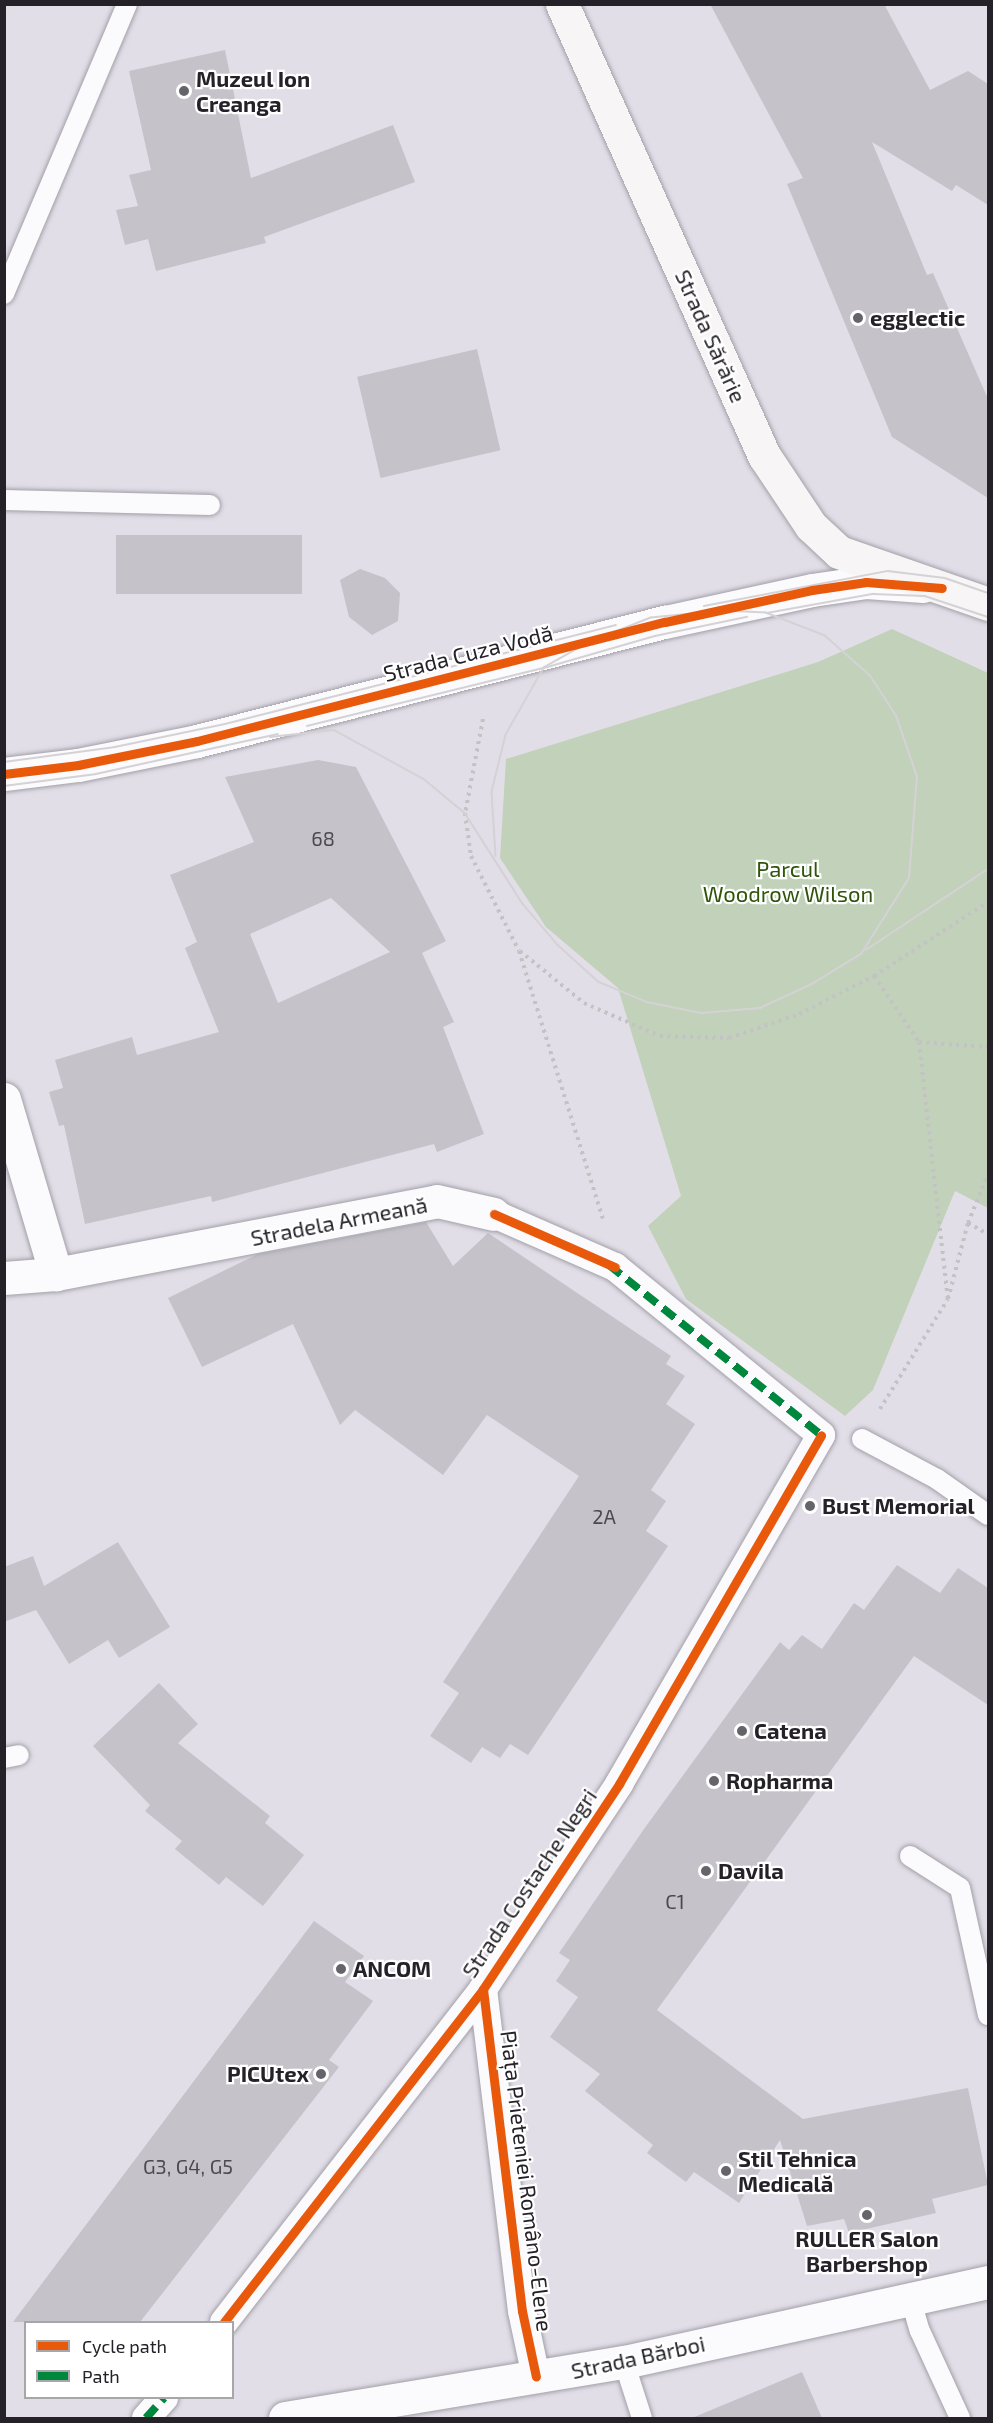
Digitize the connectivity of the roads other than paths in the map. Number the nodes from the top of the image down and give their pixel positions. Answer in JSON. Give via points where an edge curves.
{"nodes":[{"id":1,"x":127,"y":4,"type":"edge"},
{"id":2,"x":562,"y":4,"type":"edge"},
{"id":3,"x":4,"y":294,"type":"edge"},
{"id":4,"x":4,"y":500,"type":"edge"},
{"id":5,"x":210,"y":505,"type":"dead end"},
{"id":6,"x":942,"y":588,"type":"junction"},
{"id":7,"x":988,"y":604,"type":"edge"},
{"id":8,"x":4,"y":774,"type":"edge"},
{"id":9,"x":4,"y":1099,"type":"edge"},
{"id":10,"x":494,"y":1214,"type":"joint"},
{"id":11,"x":56,"y":1274,"type":"junction"},
{"id":12,"x":4,"y":1278,"type":"edge"},
{"id":13,"x":822,"y":1435,"type":"joint"},
{"id":14,"x":862,"y":1439,"type":"road end"},
{"id":15,"x":988,"y":1515,"type":"edge"},
{"id":16,"x":910,"y":1856,"type":"dead end"},
{"id":17,"x":483,"y":1989,"type":"junction"},
{"id":18,"x":988,"y":2015,"type":"edge"},
{"id":19,"x":988,"y":2282,"type":"edge"},
{"id":20,"x":910,"y":2298,"type":"junction"},
{"id":21,"x":225,"y":2321,"type":"edge"},
{"id":22,"x":624,"y":2362,"type":"junction"},
{"id":23,"x":536,"y":2377,"type":"junction"},
{"id":24,"x":162,"y":2399,"type":"edge"},
{"id":25,"x":338,"y":2414,"type":"edge"},
{"id":26,"x":146,"y":2418,"type":"edge"},
{"id":27,"x":285,"y":2418,"type":"edge"},
{"id":28,"x":642,"y":2418,"type":"edge"},
{"id":29,"x":960,"y":2418,"type":"edge"}],
"edges":[{"from":1,"to":3,"type":"lane"},
{"from":2,"to":6,"type":"main road","name":"Strada Sărărie","via":[[765,457],[811,526],[839,552]]},
{"from":4,"to":5,"type":"lane"},
{"from":6,"to":7,"type":"main road","name":"Strada Sărărie"},
{"from":6,"to":8,"type":"street","name":"Strada Cuza Vodă","via":[[866,582],[812,590],[665,622],[197,741],[78,765]]},
{"from":9,"to":11,"type":"street"},
{"from":10,"to":11,"type":"street","name":"Stradela Armeană","via":[[437,1201]]},
{"from":10,"to":13,"type":"street","name":"Stradela Armeană","via":[[615,1267]]},
{"from":11,"to":12,"type":"street","name":"Stradela Armeană"},
{"from":13,"to":17,"type":"street","name":"Strada Costache Negri","via":[[619,1784]]},
{"from":14,"to":15,"type":"lane","via":[[938,1479]]},
{"from":16,"to":18,"type":"lane","via":[[960,1888]]},
{"from":17,"to":21,"type":"street","name":"Strada Costache Negri"},
{"from":17,"to":23,"type":"street","name":"Piața Prieteniei Româno-Elene","via":[[522,2311]]},
{"from":19,"to":20,"type":"street","name":"Strada Bărboi"},
{"from":20,"to":22,"type":"street","name":"Strada Bărboi"},
{"from":20,"to":29,"type":"lane","via":[[920,2331]]},
{"from":22,"to":23,"type":"street","name":"Strada Bărboi"},
{"from":22,"to":28,"type":"lane"},
{"from":23,"to":25,"type":"street","name":"Strada Bărboi"},
{"from":24,"to":26,"type":"street"},
{"from":25,"to":27,"type":"street","name":"Strada Bărboi"}]}
